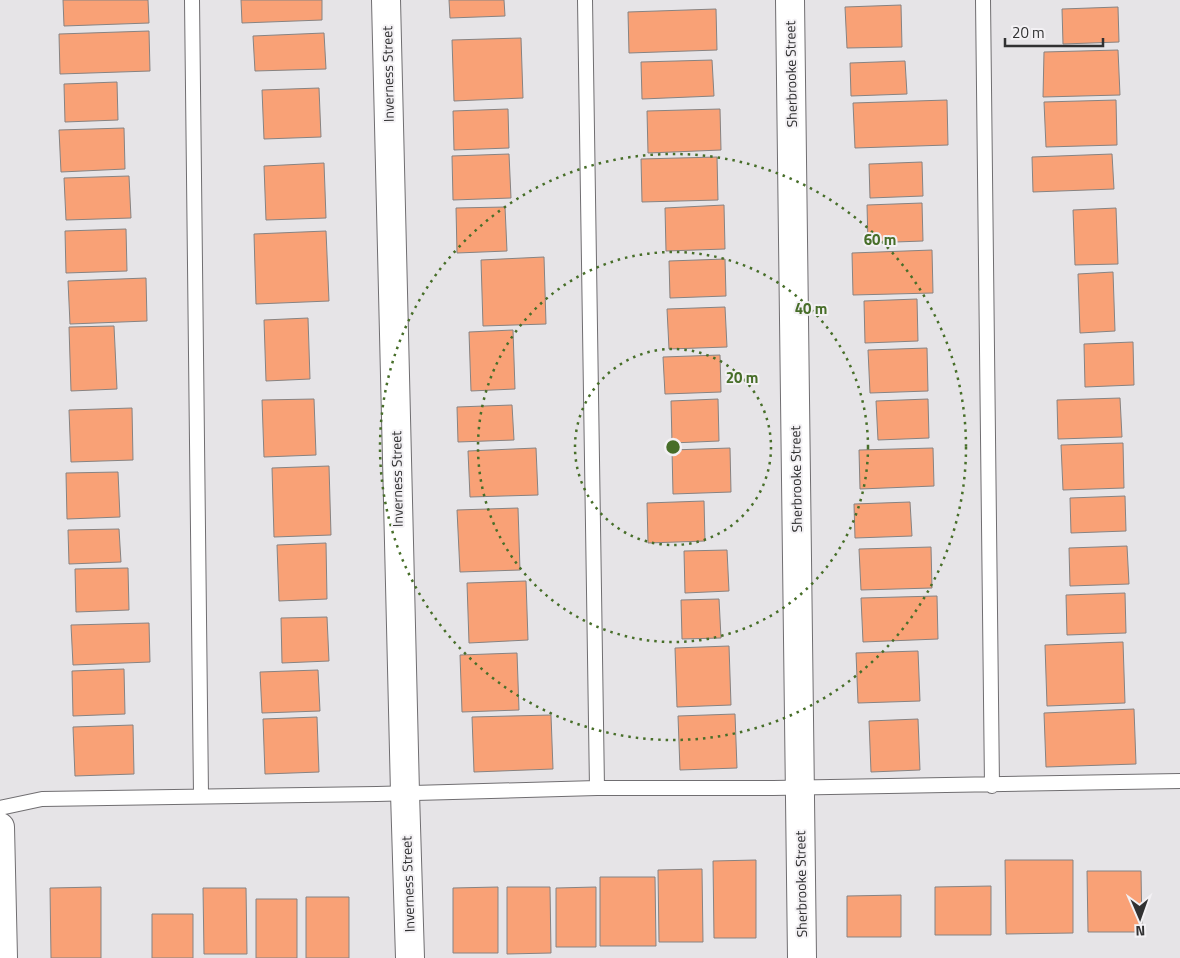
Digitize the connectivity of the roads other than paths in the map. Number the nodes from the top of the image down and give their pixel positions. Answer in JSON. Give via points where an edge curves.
{"nodes":[{"id":1,"x":192,"y":0,"type":"edge"},
{"id":2,"x":386,"y":0,"type":"edge"},
{"id":3,"x":585,"y":0,"type":"edge"},
{"id":4,"x":790,"y":0,"type":"edge"},
{"id":5,"x":983,"y":0,"type":"edge"},
{"id":6,"x":1180,"y":781,"type":"edge"},
{"id":7,"x":992,"y":786,"type":"junction"},
{"id":8,"x":597,"y":788,"type":"junction"},
{"id":9,"x":800,"y":788,"type":"junction"},
{"id":10,"x":405,"y":793,"type":"junction"},
{"id":11,"x":201,"y":795,"type":"junction"},
{"id":12,"x":0,"y":808,"type":"edge"},
{"id":13,"x":0,"y":826,"type":"edge"},
{"id":14,"x":3,"y":958,"type":"edge"},
{"id":15,"x":410,"y":958,"type":"edge"},
{"id":16,"x":802,"y":958,"type":"edge"}],
"edges":[{"from":1,"to":11,"type":"lane"},
{"from":2,"to":10,"type":"street","name":"Inverness Street"},
{"from":3,"to":8,"type":"lane"},
{"from":4,"to":9,"type":"street","name":"Sherbrooke Street"},
{"from":5,"to":7,"type":"lane"},
{"from":6,"to":7,"type":"lane"},
{"from":7,"to":9,"type":"lane"},
{"from":8,"to":9,"type":"lane"},
{"from":8,"to":10,"type":"lane"},
{"from":9,"to":16,"type":"street","name":"Sherbrooke Street"},
{"from":10,"to":11,"type":"lane"},
{"from":10,"to":15,"type":"street","name":"Inverness Street"},
{"from":11,"to":12,"type":"lane","via":[[42,799]]},
{"from":13,"to":14,"type":"street"}]}
